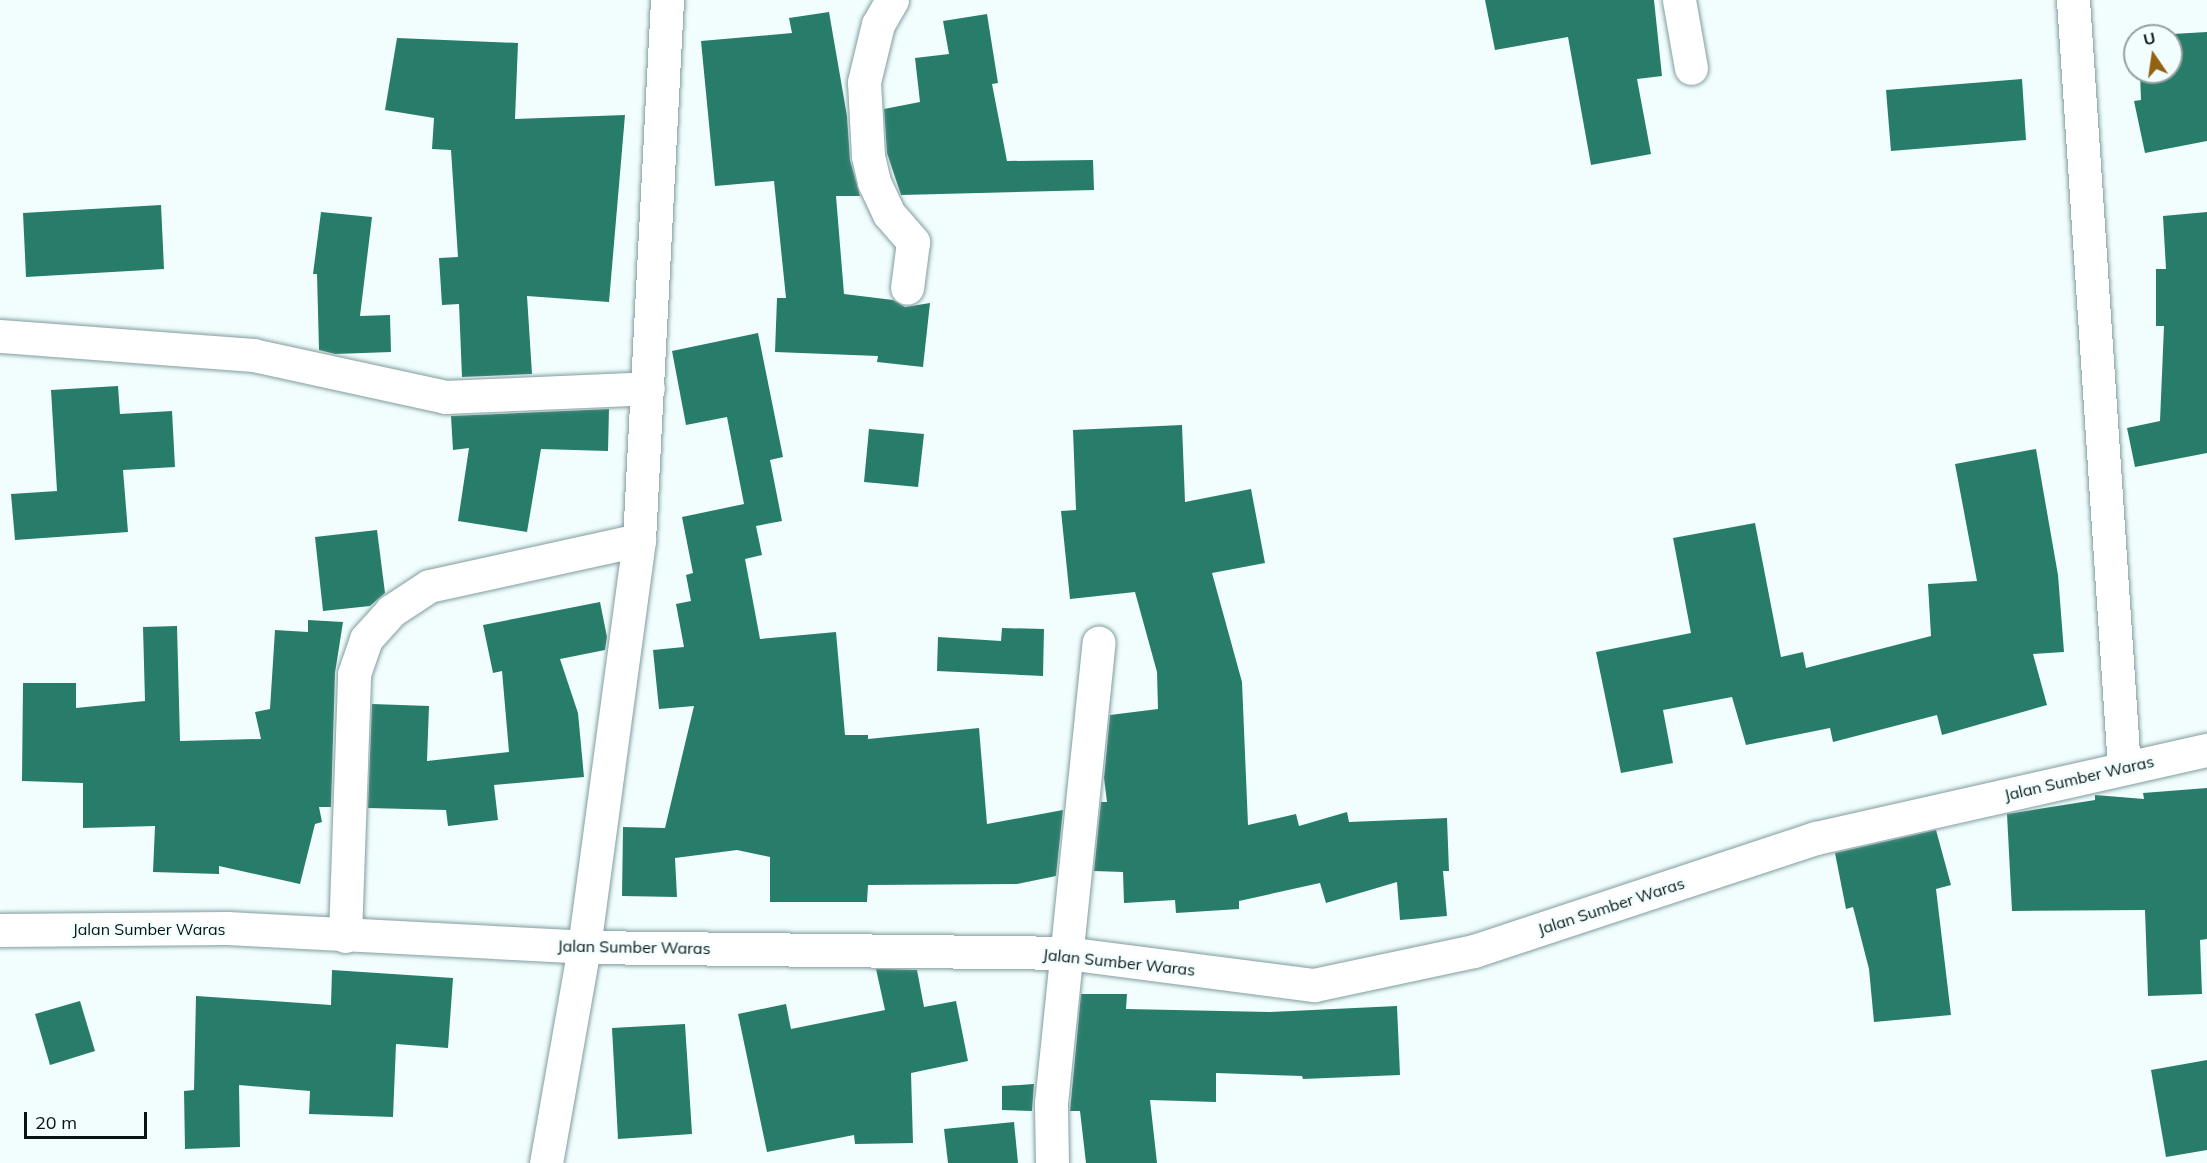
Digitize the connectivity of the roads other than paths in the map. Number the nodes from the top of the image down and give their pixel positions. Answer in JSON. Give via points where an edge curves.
{"nodes":[{"id":1,"x":667,"y":0,"type":"edge"},
{"id":2,"x":892,"y":0,"type":"edge"},
{"id":3,"x":1679,"y":0,"type":"edge"},
{"id":4,"x":2073,"y":0,"type":"edge"},
{"id":5,"x":1691,"y":68,"type":"dead end"},
{"id":6,"x":906,"y":288,"type":"dead end"},
{"id":7,"x":0,"y":336,"type":"edge"},
{"id":8,"x":648,"y":388,"type":"junction"},
{"id":9,"x":639,"y":540,"type":"junction"},
{"id":10,"x":1100,"y":642,"type":"dead end"},
{"id":11,"x":2207,"y":750,"type":"edge"},
{"id":12,"x":2124,"y":767,"type":"junction"},
{"id":13,"x":0,"y":930,"type":"edge"},
{"id":14,"x":345,"y":936,"type":"junction"},
{"id":15,"x":584,"y":947,"type":"junction"},
{"id":16,"x":1066,"y":953,"type":"junction"},
{"id":17,"x":546,"y":1163,"type":"edge"},
{"id":18,"x":1052,"y":1163,"type":"edge"}],
"edges":[{"from":1,"to":8,"type":"street"},
{"from":2,"to":6,"type":"street","via":[[878,24],[864,82],[868,156],[874,183],[889,214],[913,242]]},
{"from":3,"to":5,"type":"street"},
{"from":4,"to":12,"type":"street"},
{"from":7,"to":8,"type":"street","via":[[253,355],[445,397]]},
{"from":8,"to":9,"type":"street"},
{"from":9,"to":14,"type":"street","via":[[429,586],[391,611],[366,639],[354,674]]},
{"from":9,"to":15,"type":"street"},
{"from":10,"to":16,"type":"street"},
{"from":11,"to":12,"type":"street","name":"Jalan Sumber Waras"},
{"from":12,"to":16,"type":"street","name":"Jalan Sumber Waras","via":[[1816,838],[1474,951],[1314,985]]},
{"from":13,"to":14,"type":"street","name":"Jalan Sumber Waras","via":[[227,928]]},
{"from":14,"to":15,"type":"street","name":"Jalan Sumber Waras"},
{"from":15,"to":16,"type":"street","name":"Jalan Sumber Waras"},
{"from":15,"to":17,"type":"street"},
{"from":16,"to":18,"type":"street","via":[[1051,1103]]}]}
